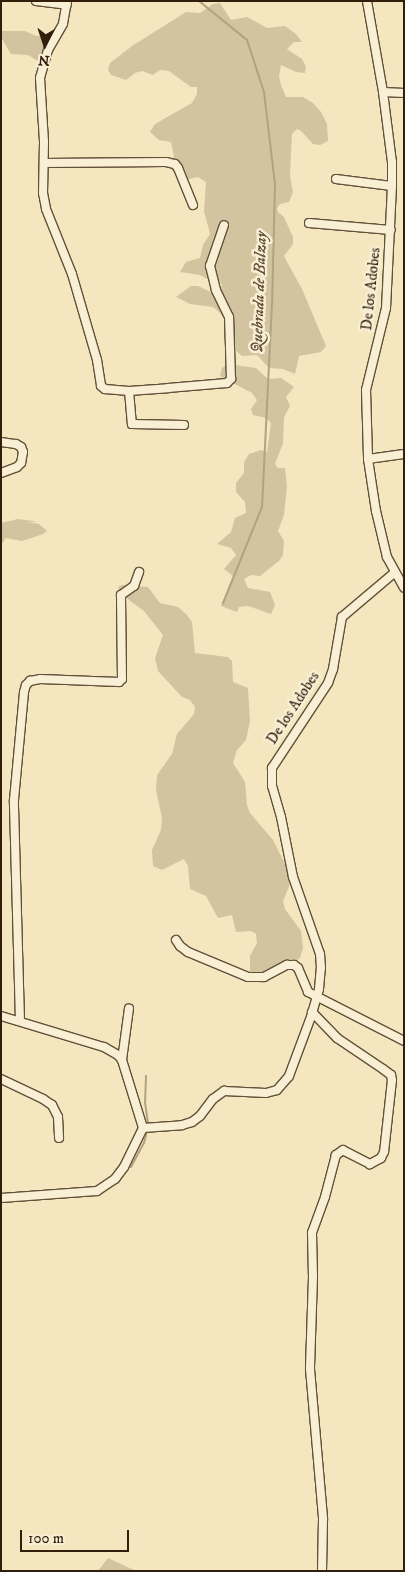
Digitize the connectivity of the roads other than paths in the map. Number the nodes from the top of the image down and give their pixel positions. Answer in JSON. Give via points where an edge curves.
{"nodes":[{"id":1,"x":36,"y":1,"type":"edge"},
{"id":2,"x":367,"y":1,"type":"edge"},
{"id":3,"x":67,"y":3,"type":"edge"},
{"id":4,"x":383,"y":92,"type":"junction"},
{"id":5,"x":404,"y":93,"type":"edge"},
{"id":6,"x":44,"y":163,"type":"junction"},
{"id":7,"x":336,"y":179,"type":"dead end"},
{"id":8,"x":392,"y":186,"type":"junction"},
{"id":9,"x":193,"y":205,"type":"dead end"},
{"id":10,"x":310,"y":223,"type":"dead end"},
{"id":11,"x":224,"y":225,"type":"dead end"},
{"id":12,"x":391,"y":230,"type":"junction"},
{"id":13,"x":129,"y":391,"type":"junction"},
{"id":14,"x":184,"y":425,"type":"dead end"},
{"id":15,"x":1,"y":442,"type":"edge"},
{"id":16,"x":404,"y":454,"type":"edge"},
{"id":17,"x":368,"y":459,"type":"junction"},
{"id":18,"x":1,"y":472,"type":"edge"},
{"id":19,"x":139,"y":572,"type":"dead end"},
{"id":20,"x":394,"y":573,"type":"junction"},
{"id":21,"x":404,"y":588,"type":"edge"},
{"id":22,"x":176,"y":940,"type":"dead end"},
{"id":23,"x":317,"y":997,"type":"junction"},
{"id":24,"x":129,"y":1008,"type":"dead end"},
{"id":25,"x":312,"y":1012,"type":"junction"},
{"id":26,"x":1,"y":1016,"type":"edge"},
{"id":27,"x":20,"y":1021,"type":"junction"},
{"id":28,"x":404,"y":1041,"type":"edge"},
{"id":29,"x":122,"y":1060,"type":"junction"},
{"id":30,"x":1,"y":1079,"type":"edge"},
{"id":31,"x":145,"y":1128,"type":"junction"},
{"id":32,"x":59,"y":1138,"type":"dead end"},
{"id":33,"x":1,"y":1198,"type":"edge"},
{"id":34,"x":322,"y":1571,"type":"edge"}],
"edges":[{"from":1,"to":3,"type":"street"},
{"from":2,"to":4,"type":"street","name":"De los Adobes"},
{"from":3,"to":6,"type":"street","via":[[63,24],[48,50],[40,78]]},
{"from":4,"to":5,"type":"street"},
{"from":4,"to":8,"type":"street","name":"De los Adobes"},
{"from":6,"to":9,"type":"street","via":[[175,164]]},
{"from":6,"to":13,"type":"street","via":[[46,209],[72,274],[97,360],[101,386]]},
{"from":7,"to":8,"type":"street"},
{"from":8,"to":12,"type":"street","name":"De los Adobes"},
{"from":10,"to":12,"type":"street"},
{"from":11,"to":13,"type":"street","via":[[210,266],[216,290],[229,317],[231,380],[227,383]]},
{"from":12,"to":17,"type":"street","name":"De los Adobes","via":[[386,308],[366,390]]},
{"from":13,"to":14,"type":"street","via":[[132,424]]},
{"from":15,"to":18,"type":"street","via":[[16,444],[23,452],[17,467]]},
{"from":16,"to":17,"type":"street"},
{"from":17,"to":20,"type":"street","name":"De los Adobes","via":[[376,511]]},
{"from":19,"to":27,"type":"street","via":[[134,586],[121,595],[122,679],[119,682],[40,678],[30,681],[24,692],[14,800]]},
{"from":20,"to":21,"type":"street"},
{"from":20,"to":23,"type":"street","name":"De los Adobes","via":[[342,617],[334,669],[328,683],[278,758],[270,778],[293,877],[320,954]]},
{"from":22,"to":23,"type":"street","via":[[193,955],[248,977],[264,977],[287,965],[294,966],[298,968],[308,992]]},
{"from":23,"to":25,"type":"street","name":"De los Adobes"},
{"from":23,"to":28,"type":"street"},
{"from":24,"to":29,"type":"street"},
{"from":25,"to":31,"type":"street","name":"De los Adobes","via":[[289,1076],[277,1090],[266,1093],[224,1091],[192,1122],[182,1126]]},
{"from":25,"to":34,"type":"street","via":[[337,1038],[391,1075],[392,1080],[381,1158],[370,1164],[343,1150],[336,1155],[312,1233],[310,1369],[323,1519]]},
{"from":26,"to":27,"type":"street"},
{"from":27,"to":29,"type":"street","via":[[104,1047]]},
{"from":29,"to":31,"type":"street"},
{"from":30,"to":32,"type":"street","via":[[52,1106],[58,1117]]},
{"from":31,"to":33,"type":"street","via":[[115,1180],[97,1191]]}]}
